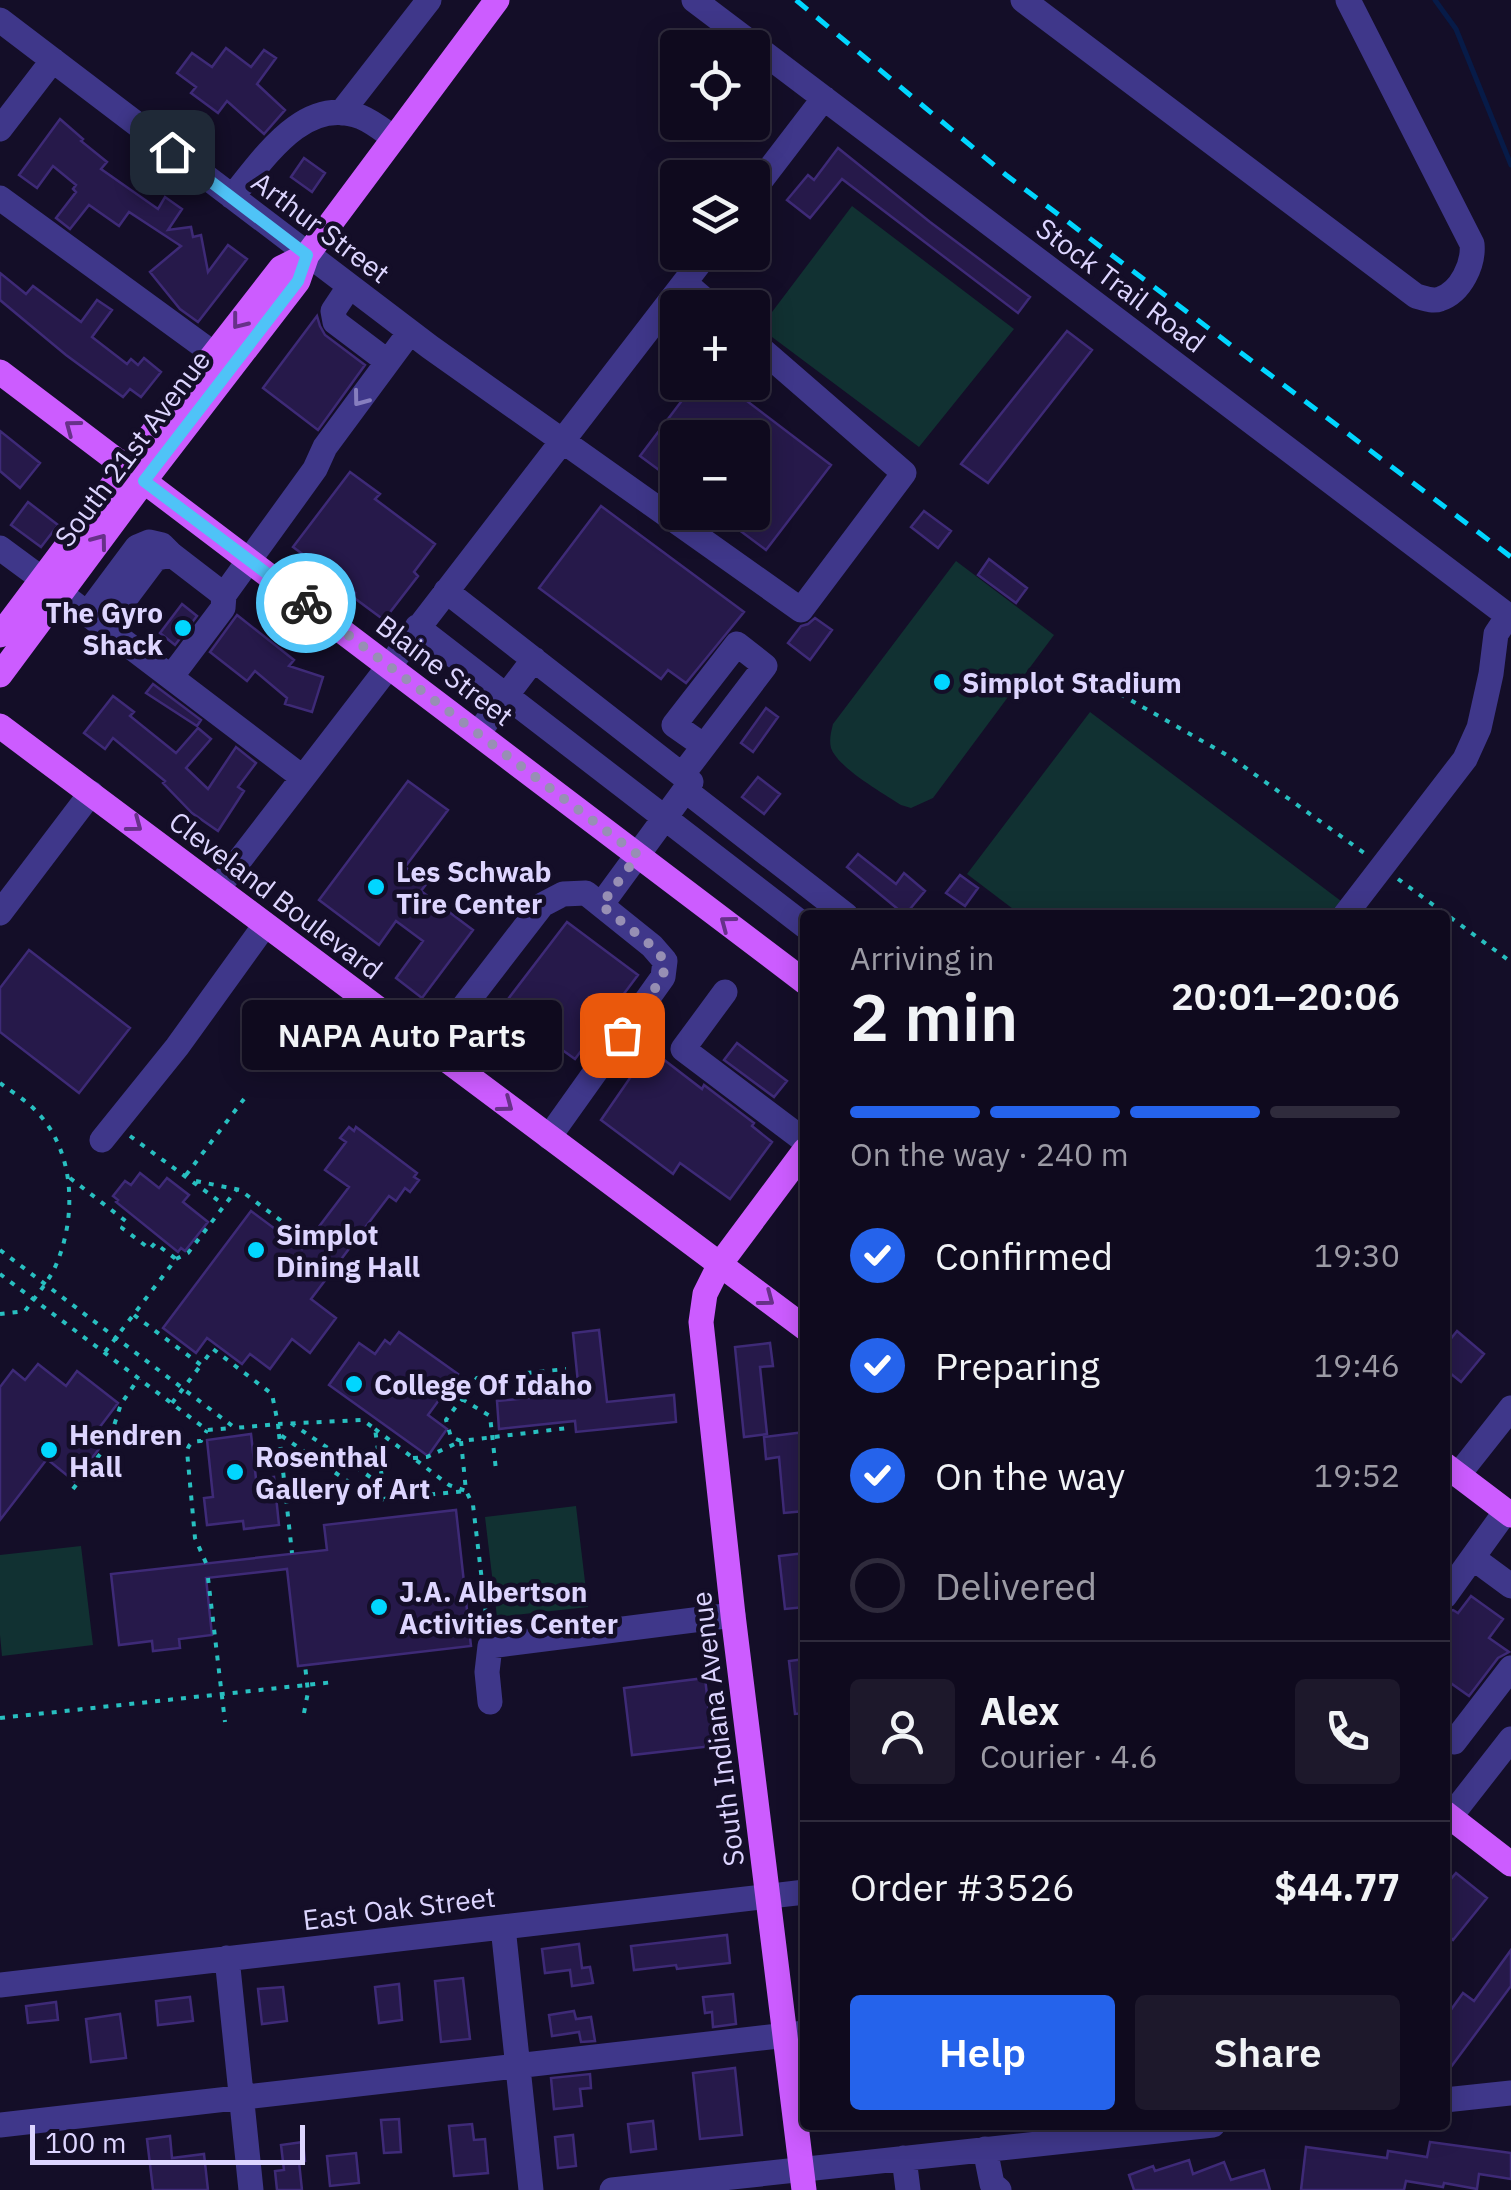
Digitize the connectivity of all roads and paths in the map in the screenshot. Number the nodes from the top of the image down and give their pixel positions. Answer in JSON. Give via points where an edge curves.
{"nodes":[{"id":1,"x":429,"y":0,"type":"edge"},
{"id":2,"x":497,"y":0,"type":"edge"},
{"id":3,"x":694,"y":0,"type":"edge"},
{"id":4,"x":1023,"y":0,"type":"edge"},
{"id":5,"x":1348,"y":0,"type":"edge"},
{"id":6,"x":0,"y":20,"type":"edge"},
{"id":7,"x":53,"y":60,"type":"junction"},
{"id":8,"x":824,"y":98,"type":"junction"},
{"id":9,"x":341,"y":113,"type":"junction"},
{"id":10,"x":0,"y":129,"type":"edge"},
{"id":11,"x":394,"y":138,"type":"junction"},
{"id":12,"x":770,"y":168,"type":"edge"},
{"id":13,"x":232,"y":197,"type":"junction"},
{"id":14,"x":0,"y":198,"type":"edge"},
{"id":15,"x":307,"y":255,"type":"junction"},
{"id":16,"x":695,"y":270,"type":"edge"},
{"id":17,"x":685,"y":283,"type":"junction"},
{"id":18,"x":349,"y":286,"type":"junction"},
{"id":19,"x":693,"y":290,"type":"edge"},
{"id":20,"x":410,"y":332,"type":"junction"},
{"id":21,"x":214,"y":354,"type":"junction"},
{"id":22,"x":770,"y":357,"type":"edge"},
{"id":23,"x":388,"y":362,"type":"junction"},
{"id":24,"x":0,"y":372,"type":"edge"},
{"id":25,"x":561,"y":440,"type":"junction"},
{"id":26,"x":135,"y":474,"type":"junction"},
{"id":27,"x":0,"y":548,"type":"edge"},
{"id":28,"x":249,"y":559,"type":"junction"},
{"id":29,"x":51,"y":586,"type":"junction"},
{"id":30,"x":446,"y":591,"type":"junction"},
{"id":31,"x":224,"y":595,"type":"junction"},
{"id":32,"x":468,"y":608,"type":"junction"},
{"id":33,"x":1510,"y":617,"type":"edge"},
{"id":34,"x":96,"y":620,"type":"junction"},
{"id":35,"x":418,"y":627,"type":"junction"},
{"id":36,"x":0,"y":635,"type":"edge"},
{"id":37,"x":439,"y":644,"type":"junction"},
{"id":38,"x":534,"y":659,"type":"junction"},
{"id":39,"x":388,"y":665,"type":"junction"},
{"id":40,"x":0,"y":676,"type":"edge"},
{"id":41,"x":171,"y":677,"type":"junction"},
{"id":42,"x":1120,"y":694,"type":"dead end"},
{"id":43,"x":507,"y":696,"type":"junction"},
{"id":44,"x":0,"y":726,"type":"edge"},
{"id":45,"x":478,"y":733,"type":"junction"},
{"id":46,"x":704,"y":746,"type":"dead end"},
{"id":47,"x":302,"y":777,"type":"junction"},
{"id":48,"x":684,"y":782,"type":"junction"},
{"id":49,"x":91,"y":792,"type":"junction"},
{"id":50,"x":665,"y":818,"type":"junction"},
{"id":51,"x":638,"y":855,"type":"junction"},
{"id":52,"x":1382,"y":867,"type":"junction"},
{"id":53,"x":218,"y":888,"type":"junction"},
{"id":54,"x":601,"y":905,"type":"junction"},
{"id":55,"x":840,"y":910,"type":"edge"},
{"id":56,"x":1349,"y":910,"type":"edge"},
{"id":57,"x":1440,"y":910,"type":"edge"},
{"id":58,"x":0,"y":913,"type":"edge"},
{"id":59,"x":1450,"y":917,"type":"edge"},
{"id":60,"x":800,"y":922,"type":"edge"},
{"id":61,"x":265,"y":925,"type":"junction"},
{"id":62,"x":1511,"y":962,"type":"edge"},
{"id":63,"x":800,"y":978,"type":"edge"},
{"id":64,"x":726,"y":992,"type":"dead end"},
{"id":65,"x":431,"y":1049,"type":"junction"},
{"id":66,"x":0,"y":1083,"type":"edge"},
{"id":67,"x":244,"y":1099,"type":"dead end"},
{"id":68,"x":108,"y":1132,"type":"joint"},
{"id":69,"x":549,"y":1137,"type":"junction"},
{"id":70,"x":800,"y":1137,"type":"edge"},
{"id":71,"x":800,"y":1157,"type":"edge"},
{"id":72,"x":186,"y":1176,"type":"junction"},
{"id":73,"x":70,"y":1178,"type":"junction"},
{"id":74,"x":192,"y":1180,"type":"junction"},
{"id":75,"x":237,"y":1190,"type":"junction"},
{"id":76,"x":224,"y":1205,"type":"junction"},
{"id":77,"x":296,"y":1232,"type":"dead end"},
{"id":78,"x":0,"y":1250,"type":"edge"},
{"id":79,"x":176,"y":1260,"type":"junction"},
{"id":80,"x":720,"y":1264,"type":"junction"},
{"id":81,"x":0,"y":1274,"type":"edge"},
{"id":82,"x":44,"y":1284,"type":"junction"},
{"id":83,"x":34,"y":1300,"type":"junction"},
{"id":84,"x":0,"y":1314,"type":"edge"},
{"id":85,"x":134,"y":1315,"type":"junction"},
{"id":86,"x":800,"y":1324,"type":"edge"},
{"id":87,"x":116,"y":1338,"type":"junction"},
{"id":88,"x":105,"y":1352,"type":"junction"},
{"id":89,"x":201,"y":1365,"type":"junction"},
{"id":90,"x":566,"y":1369,"type":"dead end"},
{"id":91,"x":139,"y":1378,"type":"junction"},
{"id":92,"x":183,"y":1389,"type":"junction"},
{"id":93,"x":462,"y":1399,"type":"junction"},
{"id":94,"x":172,"y":1404,"type":"junction"},
{"id":95,"x":291,"y":1423,"type":"junction"},
{"id":96,"x":278,"y":1424,"type":"junction"},
{"id":97,"x":1506,"y":1426,"type":"edge"},
{"id":98,"x":235,"y":1428,"type":"junction"},
{"id":99,"x":568,"y":1428,"type":"dead end"},
{"id":100,"x":375,"y":1429,"type":"junction"},
{"id":101,"x":206,"y":1430,"type":"junction"},
{"id":102,"x":279,"y":1434,"type":"junction"},
{"id":103,"x":492,"y":1437,"type":"junction"},
{"id":104,"x":461,"y":1441,"type":"junction"},
{"id":105,"x":413,"y":1458,"type":"junction"},
{"id":106,"x":496,"y":1470,"type":"dead end"},
{"id":107,"x":1452,"y":1470,"type":"edge"},
{"id":108,"x":383,"y":1485,"type":"junction"},
{"id":109,"x":73,"y":1489,"type":"dead end"},
{"id":110,"x":466,"y":1491,"type":"junction"},
{"id":111,"x":385,"y":1499,"type":"junction"},
{"id":112,"x":1508,"y":1513,"type":"edge"},
{"id":113,"x":292,"y":1554,"type":"dead end"},
{"id":114,"x":1473,"y":1558,"type":"junction"},
{"id":115,"x":206,"y":1564,"type":"dead end"},
{"id":116,"x":208,"y":1578,"type":"dead end"},
{"id":117,"x":1511,"y":1586,"type":"edge"},
{"id":118,"x":1450,"y":1589,"type":"edge"},
{"id":119,"x":733,"y":1615,"type":"junction"},
{"id":120,"x":490,"y":1646,"type":"junction"},
{"id":121,"x":305,"y":1665,"type":"dead end"},
{"id":122,"x":1511,"y":1668,"type":"edge"},
{"id":123,"x":334,"y":1682,"type":"dead end"},
{"id":124,"x":307,"y":1684,"type":"junction"},
{"id":125,"x":222,"y":1693,"type":"junction"},
{"id":126,"x":490,"y":1702,"type":"dead end"},
{"id":127,"x":304,"y":1713,"type":"dead end"},
{"id":128,"x":0,"y":1718,"type":"edge"},
{"id":129,"x":225,"y":1722,"type":"dead end"},
{"id":130,"x":1511,"y":1738,"type":"edge"},
{"id":131,"x":1450,"y":1742,"type":"edge"},
{"id":132,"x":1450,"y":1812,"type":"edge"},
{"id":133,"x":1450,"y":1818,"type":"edge"},
{"id":134,"x":1511,"y":1864,"type":"edge"},
{"id":135,"x":800,"y":1893,"type":"edge"},
{"id":136,"x":768,"y":1896,"type":"junction"},
{"id":137,"x":503,"y":1926,"type":"junction"},
{"id":138,"x":227,"y":1958,"type":"junction"},
{"id":139,"x":0,"y":1984,"type":"edge"},
{"id":140,"x":795,"y":2034,"type":"edge"},
{"id":141,"x":518,"y":2065,"type":"junction"},
{"id":142,"x":1511,"y":2093,"type":"edge"},
{"id":143,"x":242,"y":2097,"type":"junction"},
{"id":144,"x":1450,"y":2099,"type":"edge"},
{"id":145,"x":0,"y":2125,"type":"edge"},
{"id":146,"x":800,"y":2125,"type":"edge"},
{"id":147,"x":800,"y":2130,"type":"edge"},
{"id":148,"x":1166,"y":2130,"type":"edge"},
{"id":149,"x":984,"y":2150,"type":"junction"},
{"id":150,"x":904,"y":2158,"type":"junction"},
{"id":151,"x":803,"y":2180,"type":"edge"},
{"id":152,"x":252,"y":2190,"type":"edge"},
{"id":153,"x":531,"y":2190,"type":"edge"},
{"id":154,"x":612,"y":2190,"type":"edge"},
{"id":155,"x":908,"y":2190,"type":"edge"},
{"id":156,"x":998,"y":2190,"type":"edge"}],
"edges":[{"from":1,"to":9,"type":"street"},
{"from":2,"to":11,"type":"main road","name":"South 21st Avenue"},
{"from":3,"to":8,"type":"street","name":"Stock Trail Road"},
{"from":4,"to":5,"type":"street","via":[[1416,296],[1441,299],[1470,268],[1472,244]]},
{"from":6,"to":7,"type":"street","name":"Arthur Street"},
{"from":7,"to":10,"type":"street"},
{"from":7,"to":13,"type":"street","name":"Arthur Street"},
{"from":8,"to":12,"type":"street"},
{"from":8,"to":33,"type":"street","name":"Stock Trail Road"},
{"from":9,"to":11,"type":"street"},
{"from":9,"to":13,"type":"street","via":[[313,116],[294,128]]},
{"from":11,"to":15,"type":"main road","name":"South 21st Avenue"},
{"from":13,"to":15,"type":"street","name":"Arthur Street"},
{"from":14,"to":21,"type":"street"},
{"from":15,"to":18,"type":"street","name":"Arthur Street"},
{"from":15,"to":21,"type":"main road","name":"South 21st Avenue","one_way":true,"via":[[281,268]]},
{"from":15,"to":26,"type":"main road","name":"South 21st Avenue","via":[[298,281]]},
{"from":16,"to":17,"type":"street"},
{"from":17,"to":19,"type":"street"},
{"from":17,"to":25,"type":"street"},
{"from":18,"to":20,"type":"street","name":"Arthur Street"},
{"from":18,"to":23,"type":"street","via":[[333,312],[335,322]]},
{"from":20,"to":23,"type":"street"},
{"from":20,"to":25,"type":"street","name":"Arthur Street"},
{"from":21,"to":26,"type":"main road","name":"South 21st Avenue"},
{"from":22,"to":25,"type":"street","name":"Arthur Street","via":[[904,472],[801,610]]},
{"from":23,"to":28,"type":"street","one_way":true},
{"from":26,"to":24,"type":"main road","name":"Blaine Street","one_way":true},
{"from":25,"to":30,"type":"street"},
{"from":26,"to":28,"type":"main road","name":"Blaine Street"},
{"from":26,"to":29,"type":"main road","name":"South 21st Avenue"},
{"from":27,"to":29,"type":"street"},
{"from":28,"to":31,"type":"street"},
{"from":28,"to":39,"type":"main road","name":"Blaine Street"},
{"from":29,"to":34,"type":"street"},
{"from":29,"to":36,"type":"main road","name":"South 21st Avenue"},
{"from":29,"to":40,"type":"main road","name":"South 21st Avenue"},
{"from":30,"to":32,"type":"street"},
{"from":30,"to":35,"type":"street"},
{"from":31,"to":34,"type":"street","via":[[172,555],[157,558]]},
{"from":31,"to":41,"type":"street","via":[[223,608]]},
{"from":32,"to":37,"type":"street"},
{"from":32,"to":38,"type":"street"},
{"from":33,"to":52,"type":"street","via":[[1496,634],[1479,728],[1465,759]]},
{"from":34,"to":41,"type":"street"},
{"from":35,"to":37,"type":"street"},
{"from":35,"to":39,"type":"street"},
{"from":37,"to":43,"type":"street"},
{"from":38,"to":43,"type":"street"},
{"from":38,"to":48,"type":"street"},
{"from":39,"to":45,"type":"main road","name":"Blaine Street"},
{"from":39,"to":47,"type":"street"},
{"from":41,"to":47,"type":"street"},
{"from":42,"to":52,"type":"path","via":[[1232,758]]},
{"from":43,"to":45,"type":"street"},
{"from":43,"to":50,"type":"street"},
{"from":44,"to":49,"type":"main road","name":"Cleveland Boulevard"},
{"from":45,"to":51,"type":"main road","name":"Blaine Street"},
{"from":46,"to":48,"type":"street"},
{"from":47,"to":53,"type":"street"},
{"from":48,"to":50,"type":"street"},
{"from":48,"to":55,"type":"street"},
{"from":49,"to":53,"type":"main road","name":"Cleveland Boulevard","one_way":true},
{"from":49,"to":58,"type":"street"},
{"from":50,"to":51,"type":"street"},
{"from":50,"to":60,"type":"street"},
{"from":51,"to":54,"type":"street"},
{"from":63,"to":51,"type":"main road","name":"Blaine Street","one_way":true},
{"from":52,"to":56,"type":"street"},
{"from":52,"to":57,"type":"path"},
{"from":53,"to":61,"type":"main road","name":"Cleveland Boulevard"},
{"from":54,"to":65,"type":"street","via":[[586,893],[563,894],[542,905]]},
{"from":54,"to":69,"type":"street","via":[[665,961],[663,977]]},
{"from":59,"to":62,"type":"path"},
{"from":61,"to":65,"type":"main road","name":"Cleveland Boulevard"},
{"from":61,"to":68,"type":"street"},
{"from":64,"to":70,"type":"street","via":[[683,1049]]},
{"from":65,"to":69,"type":"main road","name":"Cleveland Boulevard","one_way":true},
{"from":66,"to":73,"type":"path","via":[[51,1130]]},
{"from":67,"to":72,"type":"path"},
{"from":68,"to":72,"type":"path"},
{"from":69,"to":80,"type":"main road","name":"Cleveland Boulevard"},
{"from":71,"to":80,"type":"main road","name":"South Indiana Avenue"},
{"from":72,"to":74,"type":"path"},
{"from":73,"to":79,"type":"path","via":[[127,1222],[122,1228]]},
{"from":73,"to":82,"type":"path","via":[[64,1236]]},
{"from":74,"to":75,"type":"path"},
{"from":74,"to":76,"type":"path"},
{"from":75,"to":76,"type":"path"},
{"from":75,"to":77,"type":"path"},
{"from":76,"to":79,"type":"path"},
{"from":78,"to":82,"type":"path"},
{"from":79,"to":85,"type":"path"},
{"from":80,"to":86,"type":"main road","name":"Cleveland Boulevard","one_way":true},
{"from":80,"to":119,"type":"main road","name":"South Indiana Avenue","via":[[701,1322]]},
{"from":81,"to":83,"type":"path"},
{"from":82,"to":83,"type":"path"},
{"from":82,"to":87,"type":"path"},
{"from":83,"to":84,"type":"path","via":[[26,1310]]},
{"from":83,"to":88,"type":"path"},
{"from":85,"to":87,"type":"path"},
{"from":85,"to":89,"type":"path"},
{"from":87,"to":88,"type":"path"},
{"from":87,"to":92,"type":"path"},
{"from":88,"to":91,"type":"path"},
{"from":89,"to":92,"type":"path"},
{"from":89,"to":96,"type":"path","via":[[213,1349],[272,1394]]},
{"from":90,"to":93,"type":"path","via":[[477,1378]]},
{"from":91,"to":94,"type":"path"},
{"from":91,"to":109,"type":"path","via":[[121,1404],[108,1444]]},
{"from":92,"to":94,"type":"path"},
{"from":92,"to":98,"type":"path"},
{"from":93,"to":103,"type":"path","via":[[490,1416]]},
{"from":93,"to":104,"type":"path","via":[[446,1420]]},
{"from":94,"to":101,"type":"path"},
{"from":95,"to":96,"type":"path"},
{"from":95,"to":100,"type":"path","via":[[363,1420]]},
{"from":95,"to":108,"type":"path"},
{"from":96,"to":98,"type":"path"},
{"from":96,"to":102,"type":"path"},
{"from":97,"to":107,"type":"street"},
{"from":98,"to":101,"type":"path"},
{"from":99,"to":103,"type":"path"},
{"from":100,"to":105,"type":"path"},
{"from":100,"to":108,"type":"path"},
{"from":101,"to":115,"type":"path","via":[[187,1452],[195,1538]]},
{"from":102,"to":111,"type":"path","via":[[375,1500]]},
{"from":102,"to":113,"type":"path"},
{"from":103,"to":104,"type":"path"},
{"from":103,"to":106,"type":"path"},
{"from":104,"to":105,"type":"path"},
{"from":104,"to":110,"type":"path"},
{"from":105,"to":110,"type":"path"},
{"from":107,"to":112,"type":"main road"},
{"from":108,"to":111,"type":"path"},
{"from":110,"to":111,"type":"path"},
{"from":110,"to":120,"type":"path"},
{"from":112,"to":114,"type":"street"},
{"from":114,"to":117,"type":"street"},
{"from":114,"to":118,"type":"street"},
{"from":116,"to":125,"type":"path"},
{"from":119,"to":120,"type":"street"},
{"from":119,"to":136,"type":"main road","name":"South Indiana Avenue"},
{"from":120,"to":126,"type":"street"},
{"from":121,"to":124,"type":"path"},
{"from":122,"to":131,"type":"street"},
{"from":123,"to":124,"type":"path"},
{"from":124,"to":125,"type":"path"},
{"from":124,"to":127,"type":"path"},
{"from":125,"to":128,"type":"path"},
{"from":125,"to":129,"type":"path"},
{"from":130,"to":132,"type":"street"},
{"from":133,"to":134,"type":"main road"},
{"from":135,"to":136,"type":"street","name":"East Oak Street"},
{"from":136,"to":137,"type":"street","name":"East Oak Street"},
{"from":136,"to":140,"type":"main road","name":"South Indiana Avenue"},
{"from":137,"to":138,"type":"street","name":"East Oak Street"},
{"from":137,"to":141,"type":"street"},
{"from":138,"to":139,"type":"street","name":"East Oak Street"},
{"from":138,"to":143,"type":"street"},
{"from":140,"to":141,"type":"street"},
{"from":140,"to":146,"type":"main road","name":"South Indiana Avenue"},
{"from":141,"to":143,"type":"street"},
{"from":141,"to":153,"type":"street"},
{"from":142,"to":144,"type":"street"},
{"from":143,"to":145,"type":"street"},
{"from":143,"to":152,"type":"street"},
{"from":147,"to":151,"type":"main road","name":"South Indiana Avenue"},
{"from":148,"to":149,"type":"street"},
{"from":149,"to":150,"type":"street"},
{"from":149,"to":156,"type":"street"},
{"from":150,"to":151,"type":"street"},
{"from":150,"to":155,"type":"street"},
{"from":151,"to":154,"type":"street"}]}
